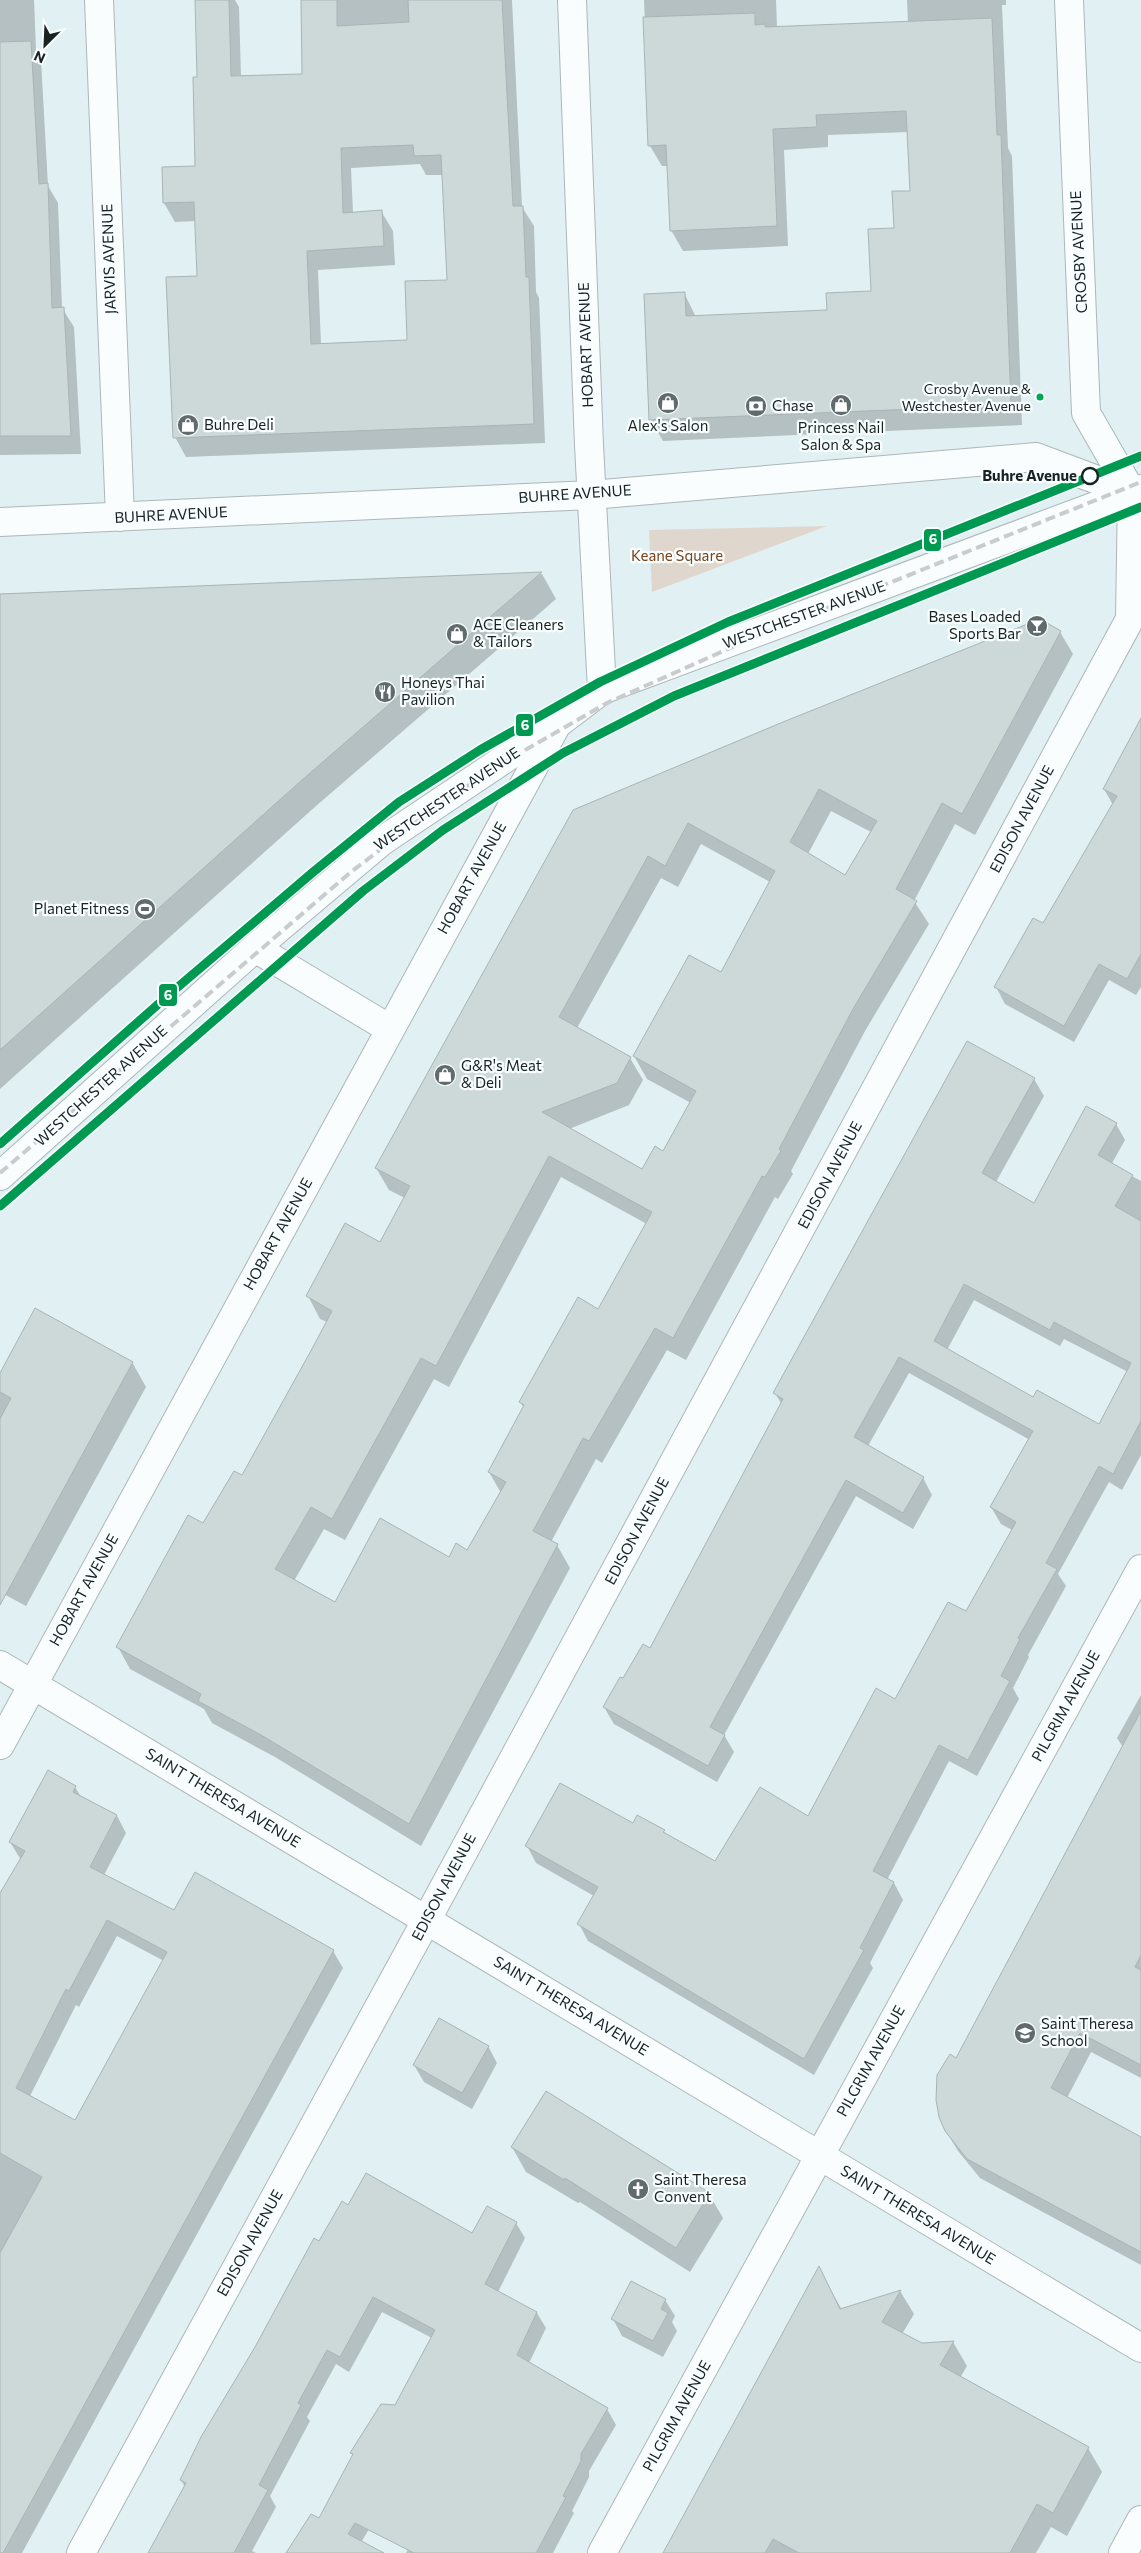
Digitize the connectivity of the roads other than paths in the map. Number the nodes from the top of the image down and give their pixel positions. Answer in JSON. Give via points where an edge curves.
{"nodes":[{"id":1,"x":98,"y":0,"type":"edge"},
{"id":2,"x":572,"y":0,"type":"edge"},
{"id":3,"x":1069,"y":0,"type":"edge"},
{"id":4,"x":1138,"y":494,"type":"edge"},
{"id":5,"x":592,"y":495,"type":"junction"},
{"id":6,"x":120,"y":517,"type":"junction"},
{"id":7,"x":0,"y":522,"type":"edge"},
{"id":8,"x":602,"y":690,"type":"junction"},
{"id":9,"x":557,"y":724,"type":"junction"},
{"id":10,"x":256,"y":948,"type":"junction"},
{"id":11,"x":390,"y":1029,"type":"junction"},
{"id":12,"x":0,"y":1176,"type":"edge"},
{"id":13,"x":1141,"y":1569,"type":"edge"},
{"id":14,"x":0,"y":1665,"type":"edge"},
{"id":15,"x":33,"y":1684,"type":"junction"},
{"id":16,"x":0,"y":1745,"type":"edge"},
{"id":17,"x":428,"y":1919,"type":"junction"},
{"id":18,"x":819,"y":2156,"type":"junction"},
{"id":19,"x":1141,"y":2348,"type":"edge"},
{"id":20,"x":1141,"y":2520,"type":"edge"},
{"id":21,"x":81,"y":2553,"type":"edge"},
{"id":22,"x":602,"y":2553,"type":"edge"},
{"id":23,"x":1123,"y":2553,"type":"edge"}],
"edges":[{"from":1,"to":6,"type":"street","name":"JARVIS AVENUE"},
{"from":2,"to":5,"type":"street","name":"HOBART AVENUE"},
{"from":3,"to":4,"type":"street","name":"CROSBY AVENUE","via":[[1086,413]]},
{"from":4,"to":5,"type":"street","name":"BUHRE AVENUE","via":[[1036,458]]},
{"from":4,"to":8,"type":"street","name":"WESTCHESTER AVENUE"},
{"from":4,"to":17,"type":"street","name":"EDISON AVENUE","via":[[1130,619]]},
{"from":5,"to":6,"type":"street","name":"BUHRE AVENUE"},
{"from":5,"to":8,"type":"street","name":"HOBART AVENUE"},
{"from":6,"to":7,"type":"street","name":"BUHRE AVENUE"},
{"from":8,"to":9,"type":"street","name":"WESTCHESTER AVENUE"},
{"from":9,"to":10,"type":"street","name":"WESTCHESTER AVENUE","via":[[382,841]]},
{"from":9,"to":11,"type":"street","name":"HOBART AVENUE"},
{"from":10,"to":11,"type":"street"},
{"from":10,"to":12,"type":"street","name":"WESTCHESTER AVENUE"},
{"from":11,"to":15,"type":"street","name":"HOBART AVENUE"},
{"from":13,"to":18,"type":"street","name":"PILGRIM AVENUE"},
{"from":14,"to":15,"type":"street","name":"SAINT THERESA AVENUE"},
{"from":15,"to":16,"type":"street","name":"HOBART AVENUE"},
{"from":15,"to":17,"type":"street","name":"SAINT THERESA AVENUE"},
{"from":17,"to":18,"type":"street","name":"SAINT THERESA AVENUE"},
{"from":17,"to":21,"type":"street","name":"EDISON AVENUE"},
{"from":18,"to":19,"type":"street","name":"SAINT THERESA AVENUE"},
{"from":18,"to":22,"type":"street","name":"PILGRIM AVENUE"},
{"from":20,"to":23,"type":"street"}]}
